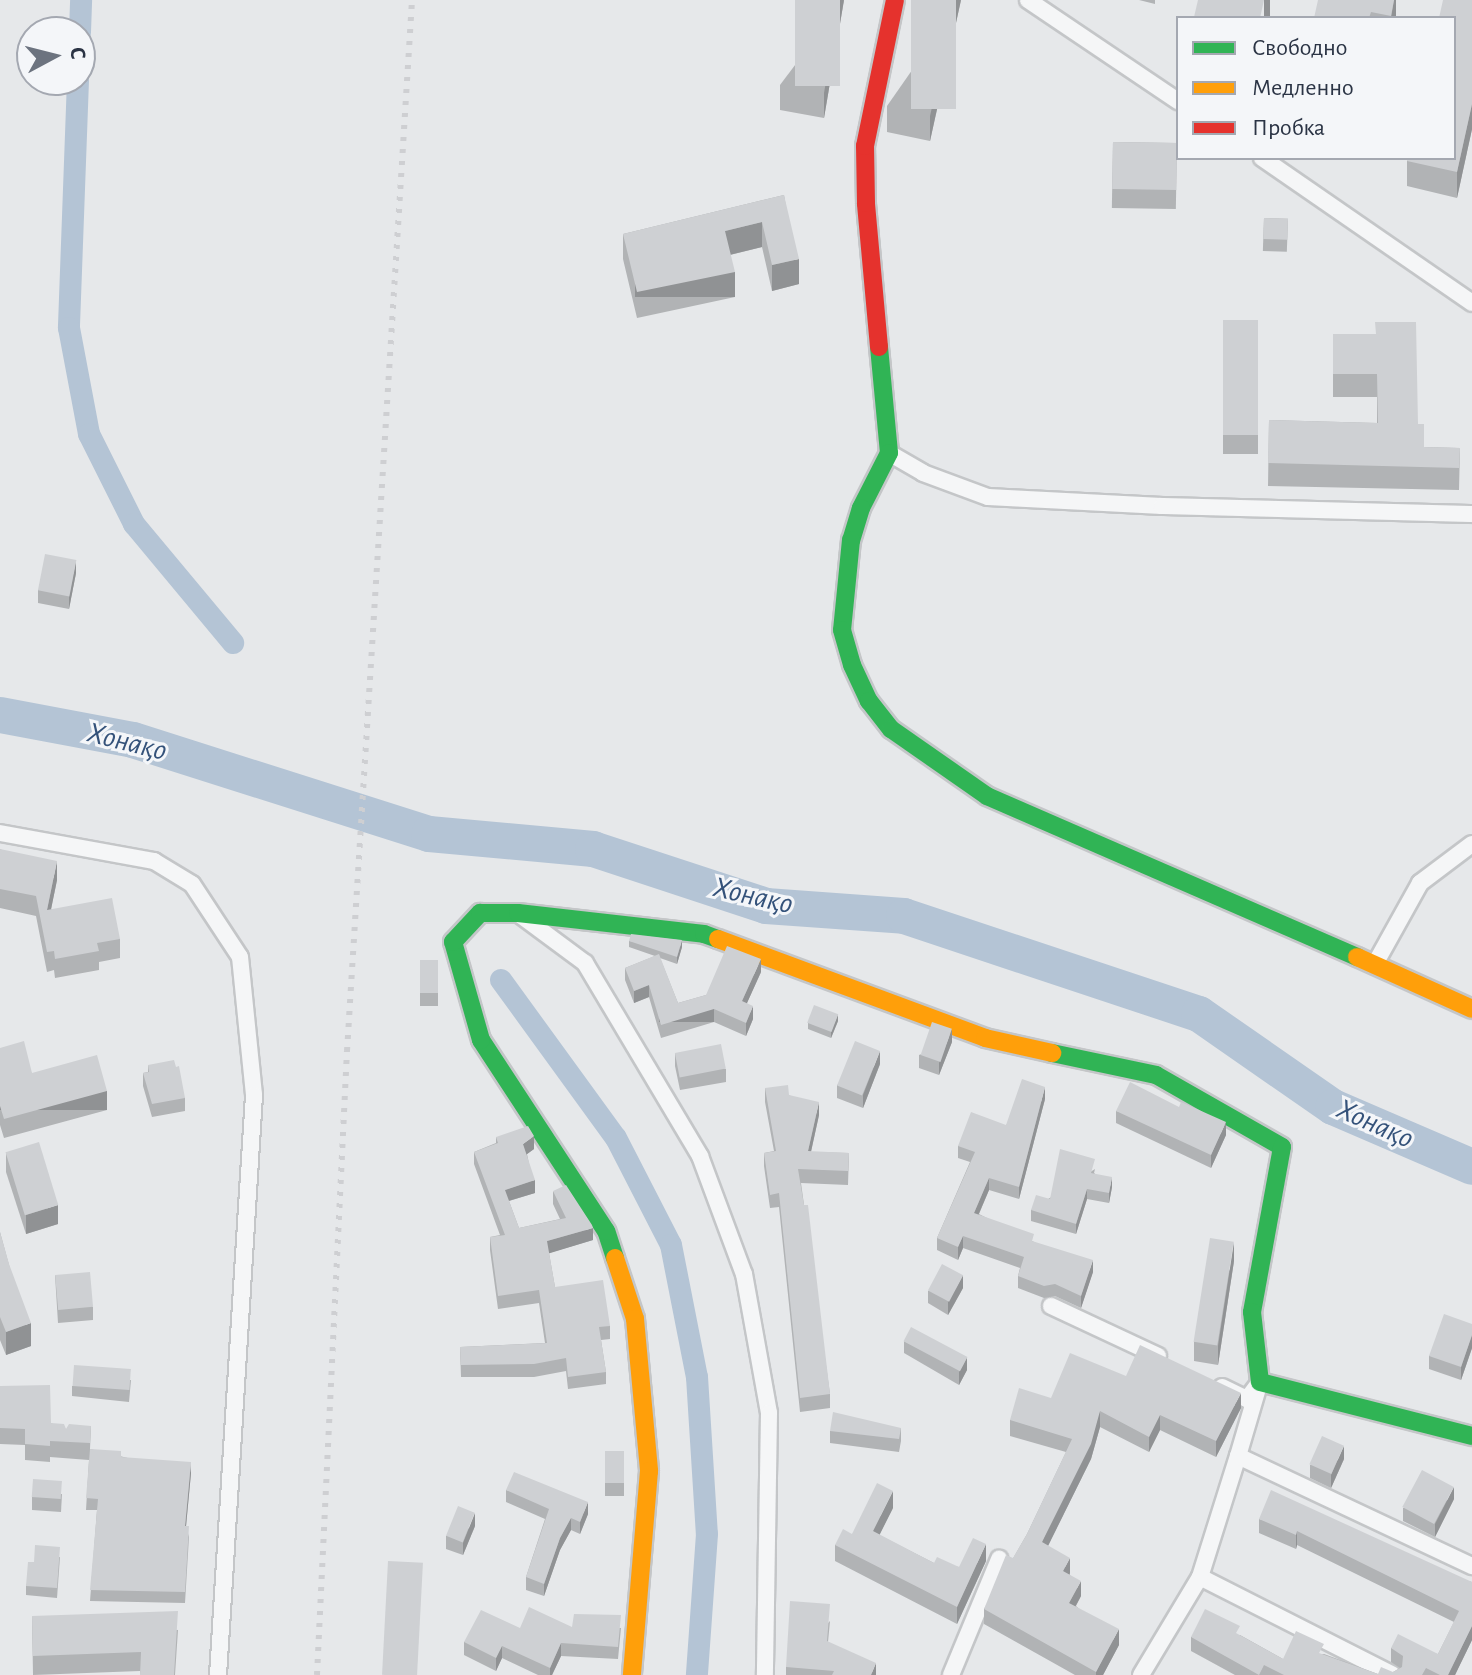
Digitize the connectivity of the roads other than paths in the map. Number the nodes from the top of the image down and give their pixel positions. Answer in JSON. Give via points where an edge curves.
{"nodes":[{"id":1,"x":895,"y":0,"type":"edge"},
{"id":2,"x":1028,"y":0,"type":"edge"},
{"id":3,"x":1176,"y":100,"type":"edge"},
{"id":4,"x":1265,"y":160,"type":"edge"},
{"id":5,"x":1472,"y":303,"type":"edge"},
{"id":6,"x":889,"y":453,"type":"junction"},
{"id":7,"x":1472,"y":514,"type":"edge"},
{"id":8,"x":0,"y":833,"type":"edge"},
{"id":9,"x":1472,"y":844,"type":"edge"},
{"id":10,"x":518,"y":913,"type":"junction"},
{"id":11,"x":1375,"y":964,"type":"junction"},
{"id":12,"x":1472,"y":1009,"type":"edge"},
{"id":13,"x":1051,"y":1306,"type":"dead end"},
{"id":14,"x":1177,"y":1366,"type":"edge"},
{"id":15,"x":1205,"y":1379,"type":"edge"},
{"id":16,"x":1260,"y":1382,"type":"junction"},
{"id":17,"x":1472,"y":1436,"type":"edge"},
{"id":18,"x":1238,"y":1456,"type":"junction"},
{"id":19,"x":999,"y":1559,"type":"dead end"},
{"id":20,"x":1472,"y":1566,"type":"edge"},
{"id":21,"x":1200,"y":1577,"type":"junction"},
{"id":22,"x":218,"y":1675,"type":"edge"},
{"id":23,"x":632,"y":1675,"type":"edge"},
{"id":24,"x":765,"y":1675,"type":"edge"},
{"id":25,"x":951,"y":1675,"type":"edge"},
{"id":26,"x":1141,"y":1675,"type":"edge"},
{"id":27,"x":1393,"y":1675,"type":"edge"}],
"edges":[{"from":1,"to":6,"type":"street","via":[[865,146]]},
{"from":2,"to":3,"type":"street"},
{"from":4,"to":5,"type":"street"},
{"from":6,"to":7,"type":"street","via":[[923,473],[988,497]]},
{"from":6,"to":11,"type":"street","via":[[851,540],[842,630],[869,701],[891,729],[987,796]]},
{"from":8,"to":22,"type":"street","via":[[154,861],[192,884],[240,957],[254,1095]]},
{"from":9,"to":11,"type":"street","via":[[1420,883]]},
{"from":10,"to":16,"type":"street","via":[[704,934],[985,1038],[1156,1075],[1282,1147],[1252,1312]]},
{"from":10,"to":23,"type":"street","via":[[480,913],[453,942],[481,1040],[606,1231],[635,1319],[649,1471]]},
{"from":10,"to":24,"type":"street","via":[[585,963],[700,1156],[744,1274],[769,1413]]},
{"from":11,"to":12,"type":"street"},
{"from":13,"to":14,"type":"street"},
{"from":15,"to":16,"type":"street","via":[[1247,1399]]},
{"from":16,"to":17,"type":"street"},
{"from":16,"to":18,"type":"street"},
{"from":18,"to":20,"type":"street"},
{"from":18,"to":21,"type":"street"},
{"from":19,"to":25,"type":"street"},
{"from":21,"to":26,"type":"street"},
{"from":21,"to":27,"type":"street"}]}
